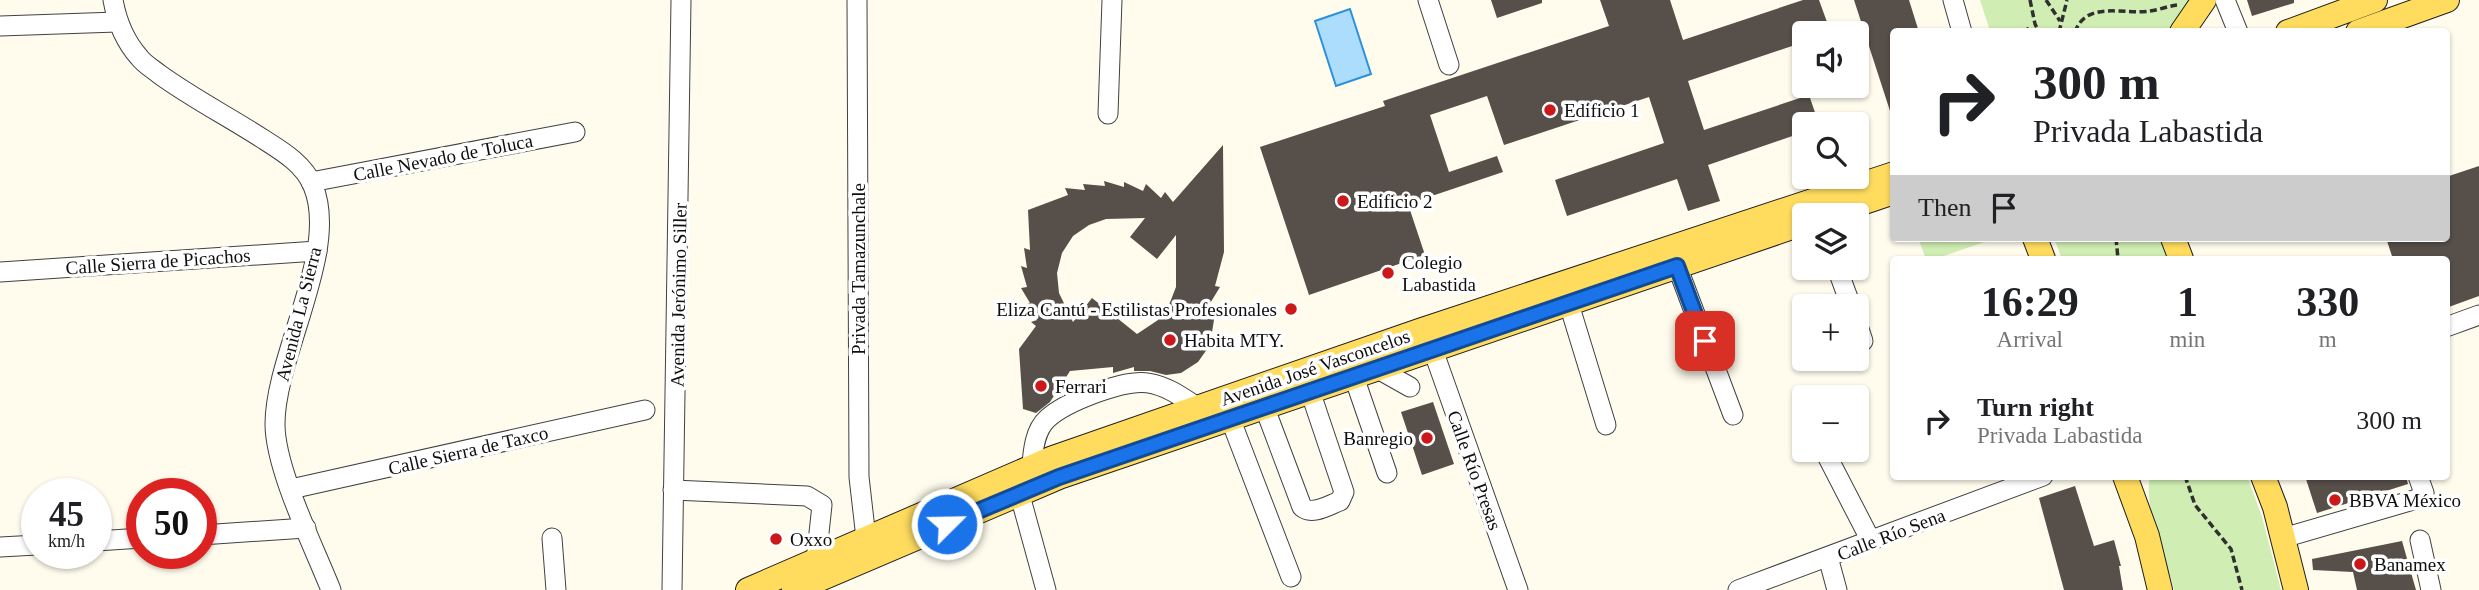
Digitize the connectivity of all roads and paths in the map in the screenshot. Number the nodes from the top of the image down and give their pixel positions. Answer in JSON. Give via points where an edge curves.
{"nodes":[{"id":1,"x":113,"y":0,"type":"edge"},
{"id":2,"x":681,"y":0,"type":"edge"},
{"id":3,"x":857,"y":0,"type":"edge"},
{"id":4,"x":1112,"y":0,"type":"edge"},
{"id":5,"x":1428,"y":0,"type":"edge"},
{"id":6,"x":1953,"y":0,"type":"edge"},
{"id":7,"x":2030,"y":0,"type":"edge"},
{"id":8,"x":2046,"y":0,"type":"edge"},
{"id":9,"x":2067,"y":0,"type":"edge"},
{"id":10,"x":2225,"y":0,"type":"edge"},
{"id":11,"x":2375,"y":0,"type":"edge"},
{"id":12,"x":2447,"y":0,"type":"edge"},
{"id":13,"x":2194,"y":2,"type":"edge"},
{"id":14,"x":2060,"y":21,"type":"junction"},
{"id":15,"x":117,"y":22,"type":"junction"},
{"id":16,"x":0,"y":26,"type":"edge"},
{"id":17,"x":1961,"y":28,"type":"edge"},
{"id":18,"x":2037,"y":28,"type":"edge"},
{"id":19,"x":2059,"y":28,"type":"edge"},
{"id":20,"x":2076,"y":28,"type":"edge"},
{"id":21,"x":2184,"y":28,"type":"edge"},
{"id":22,"x":2236,"y":28,"type":"edge"},
{"id":23,"x":2303,"y":28,"type":"edge"},
{"id":24,"x":2369,"y":28,"type":"edge"},
{"id":25,"x":1449,"y":65,"type":"dead end"},
{"id":26,"x":1108,"y":114,"type":"dead end"},
{"id":27,"x":575,"y":132,"type":"dead end"},
{"id":28,"x":1890,"y":176,"type":"edge"},
{"id":29,"x":311,"y":182,"type":"junction"},
{"id":30,"x":1890,"y":193,"type":"edge"},
{"id":31,"x":1834,"y":203,"type":"edge"},
{"id":32,"x":1849,"y":203,"type":"edge"},
{"id":33,"x":1792,"y":219,"type":"edge"},
{"id":34,"x":1792,"y":227,"type":"edge"},
{"id":35,"x":317,"y":251,"type":"junction"},
{"id":36,"x":1677,"y":266,"type":"junction"},
{"id":37,"x":0,"y":272,"type":"edge"},
{"id":38,"x":1566,"y":293,"type":"junction"},
{"id":39,"x":2479,"y":315,"type":"edge"},
{"id":40,"x":2450,"y":326,"type":"edge"},
{"id":41,"x":1433,"y":350,"type":"junction"},
{"id":42,"x":1378,"y":369,"type":"junction"},
{"id":43,"x":1354,"y":377,"type":"junction"},
{"id":44,"x":1443,"y":380,"type":"junction"},
{"id":45,"x":1310,"y":391,"type":"junction"},
{"id":46,"x":1197,"y":407,"type":"junction"},
{"id":47,"x":1264,"y":407,"type":"junction"},
{"id":48,"x":645,"y":410,"type":"dead end"},
{"id":49,"x":1733,"y":415,"type":"dead end"},
{"id":50,"x":1230,"y":418,"type":"junction"},
{"id":51,"x":1605,"y":425,"type":"dead end"},
{"id":52,"x":1830,"y":462,"type":"edge"},
{"id":53,"x":1387,"y":473,"type":"dead end"},
{"id":54,"x":1022,"y":477,"type":"junction"},
{"id":55,"x":2032,"y":480,"type":"edge"},
{"id":56,"x":2126,"y":480,"type":"edge"},
{"id":57,"x":2186,"y":480,"type":"edge"},
{"id":58,"x":2265,"y":480,"type":"edge"},
{"id":59,"x":2419,"y":480,"type":"edge"},
{"id":60,"x":291,"y":489,"type":"junction"},
{"id":61,"x":673,"y":490,"type":"junction"},
{"id":62,"x":306,"y":528,"type":"junction"},
{"id":63,"x":217,"y":534,"type":"edge"},
{"id":64,"x":552,"y":537,"type":"dead end"},
{"id":65,"x":2283,"y":538,"type":"junction"},
{"id":66,"x":2420,"y":540,"type":"dead end"},
{"id":67,"x":1871,"y":541,"type":"junction"},
{"id":68,"x":21,"y":546,"type":"edge"},
{"id":69,"x":0,"y":547,"type":"edge"},
{"id":70,"x":870,"y":547,"type":"junction"},
{"id":71,"x":1828,"y":557,"type":"junction"},
{"id":72,"x":816,"y":561,"type":"junction"},
{"id":73,"x":1291,"y":577,"type":"dead end"},
{"id":74,"x":672,"y":586,"type":"edge"},
{"id":75,"x":331,"y":590,"type":"edge"},
{"id":76,"x":556,"y":590,"type":"edge"},
{"id":77,"x":653,"y":590,"type":"edge"},
{"id":78,"x":748,"y":590,"type":"edge"},
{"id":79,"x":794,"y":590,"type":"edge"},
{"id":80,"x":1046,"y":590,"type":"edge"},
{"id":81,"x":1518,"y":590,"type":"edge"},
{"id":82,"x":1738,"y":590,"type":"edge"},
{"id":83,"x":1837,"y":590,"type":"edge"},
{"id":84,"x":2160,"y":590,"type":"edge"},
{"id":85,"x":2242,"y":590,"type":"edge"},
{"id":86,"x":2297,"y":590,"type":"edge"},
{"id":87,"x":2431,"y":590,"type":"edge"}],
"edges":[{"from":1,"to":15,"type":"street","name":"Avenida La Sierra"},
{"from":2,"to":61,"type":"street","name":"Avenida Jerónimo Siller"},
{"from":3,"to":70,"type":"street","name":"Privada Tamazunchale","via":[[859,477]]},
{"from":4,"to":26,"type":"street"},
{"from":5,"to":25,"type":"street"},
{"from":6,"to":17,"type":"street"},
{"from":7,"to":18,"type":"path"},
{"from":8,"to":14,"type":"path"},
{"from":9,"to":14,"type":"path"},
{"from":10,"to":22,"type":"street"},
{"from":11,"to":23,"type":"main road"},
{"from":12,"to":24,"type":"main road"},
{"from":13,"to":20,"type":"path","via":[[2149,12],[2093,12]]},
{"from":13,"to":21,"type":"main road"},
{"from":14,"to":19,"type":"path"},
{"from":15,"to":16,"type":"street"},
{"from":15,"to":29,"type":"street","name":"Avenida La Sierra","via":[[140,59],[291,157]]},
{"from":27,"to":29,"type":"street","name":"Calle Nevado de Toluca"},
{"from":28,"to":31,"type":"main road","name":"Avenida José Vasconcelos"},
{"from":29,"to":35,"type":"street","name":"Avenida La Sierra","via":[[318,208]]},
{"from":30,"to":32,"type":"main road","name":"Avenida José Vasconcelos"},
{"from":33,"to":38,"type":"main road","name":"Avenida José Vasconcelos"},
{"from":34,"to":36,"type":"main road","name":"Avenida José Vasconcelos"},
{"from":35,"to":37,"type":"street","name":"Calle Sierra de Picachos"},
{"from":35,"to":60,"type":"street","name":"Avenida La Sierra","via":[[276,403],[278,447]]},
{"from":36,"to":38,"type":"main road","name":"Avenida José Vasconcelos"},
{"from":36,"to":49,"type":"street"},
{"from":38,"to":41,"type":"main road","name":"Avenida José Vasconcelos"},
{"from":38,"to":46,"type":"main road","name":"Avenida José Vasconcelos"},
{"from":38,"to":51,"type":"street"},
{"from":39,"to":40,"type":"street"},
{"from":41,"to":42,"type":"main road","name":"Avenida José Vasconcelos"},
{"from":41,"to":44,"type":"street","name":"Calle Río Presas"},
{"from":42,"to":43,"type":"main road","name":"Avenida José Vasconcelos"},
{"from":42,"to":44,"type":"street","via":[[1415,388]]},
{"from":43,"to":45,"type":"main road","name":"Avenida José Vasconcelos"},
{"from":43,"to":53,"type":"street"},
{"from":44,"to":81,"type":"street","name":"Calle Río Presas"},
{"from":45,"to":47,"type":"main road","name":"Avenida José Vasconcelos"},
{"from":45,"to":47,"type":"street","via":[[1345,492],[1340,500],[1311,511],[1302,507]]},
{"from":46,"to":54,"type":"main road","name":"Avenida José Vasconcelos"},
{"from":46,"to":54,"type":"street","via":[[1177,393],[1148,383],[1133,383],[1071,402],[1045,420]]},
{"from":47,"to":50,"type":"main road","name":"Avenida José Vasconcelos"},
{"from":48,"to":60,"type":"street","name":"Calle Sierra de Taxco"},
{"from":50,"to":54,"type":"main road","name":"Avenida José Vasconcelos"},
{"from":50,"to":73,"type":"street"},
{"from":52,"to":67,"type":"street"},
{"from":54,"to":70,"type":"main road","name":"Avenida José Vasconcelos"},
{"from":54,"to":80,"type":"street"},
{"from":55,"to":67,"type":"street","name":"Calle Río Sena"},
{"from":56,"to":84,"type":"main road"},
{"from":57,"to":85,"type":"path","via":[[2195,505],[2231,549]]},
{"from":58,"to":65,"type":"main road"},
{"from":59,"to":65,"type":"street","via":[[2424,493],[2417,499]]},
{"from":60,"to":62,"type":"street","name":"Avenida La Sierra"},
{"from":61,"to":72,"type":"street","via":[[807,496],[822,505]]},
{"from":61,"to":74,"type":"street","name":"Avenida Jerónimo Siller"},
{"from":62,"to":63,"type":"street"},
{"from":62,"to":75,"type":"street","name":"Avenida La Sierra"},
{"from":64,"to":76,"type":"street"},
{"from":65,"to":86,"type":"main road"},
{"from":66,"to":87,"type":"street"},
{"from":67,"to":71,"type":"street","name":"Calle Río Sena"},
{"from":68,"to":69,"type":"street"},
{"from":70,"to":72,"type":"main road","name":"Avenida José Vasconcelos"},
{"from":70,"to":79,"type":"main road","name":"Avenida José Vasconcelos"},
{"from":71,"to":82,"type":"street","name":"Calle Río Sena"},
{"from":71,"to":83,"type":"street"},
{"from":72,"to":78,"type":"main road","name":"Avenida José Vasconcelos"},
{"from":74,"to":77,"type":"street"}]}
